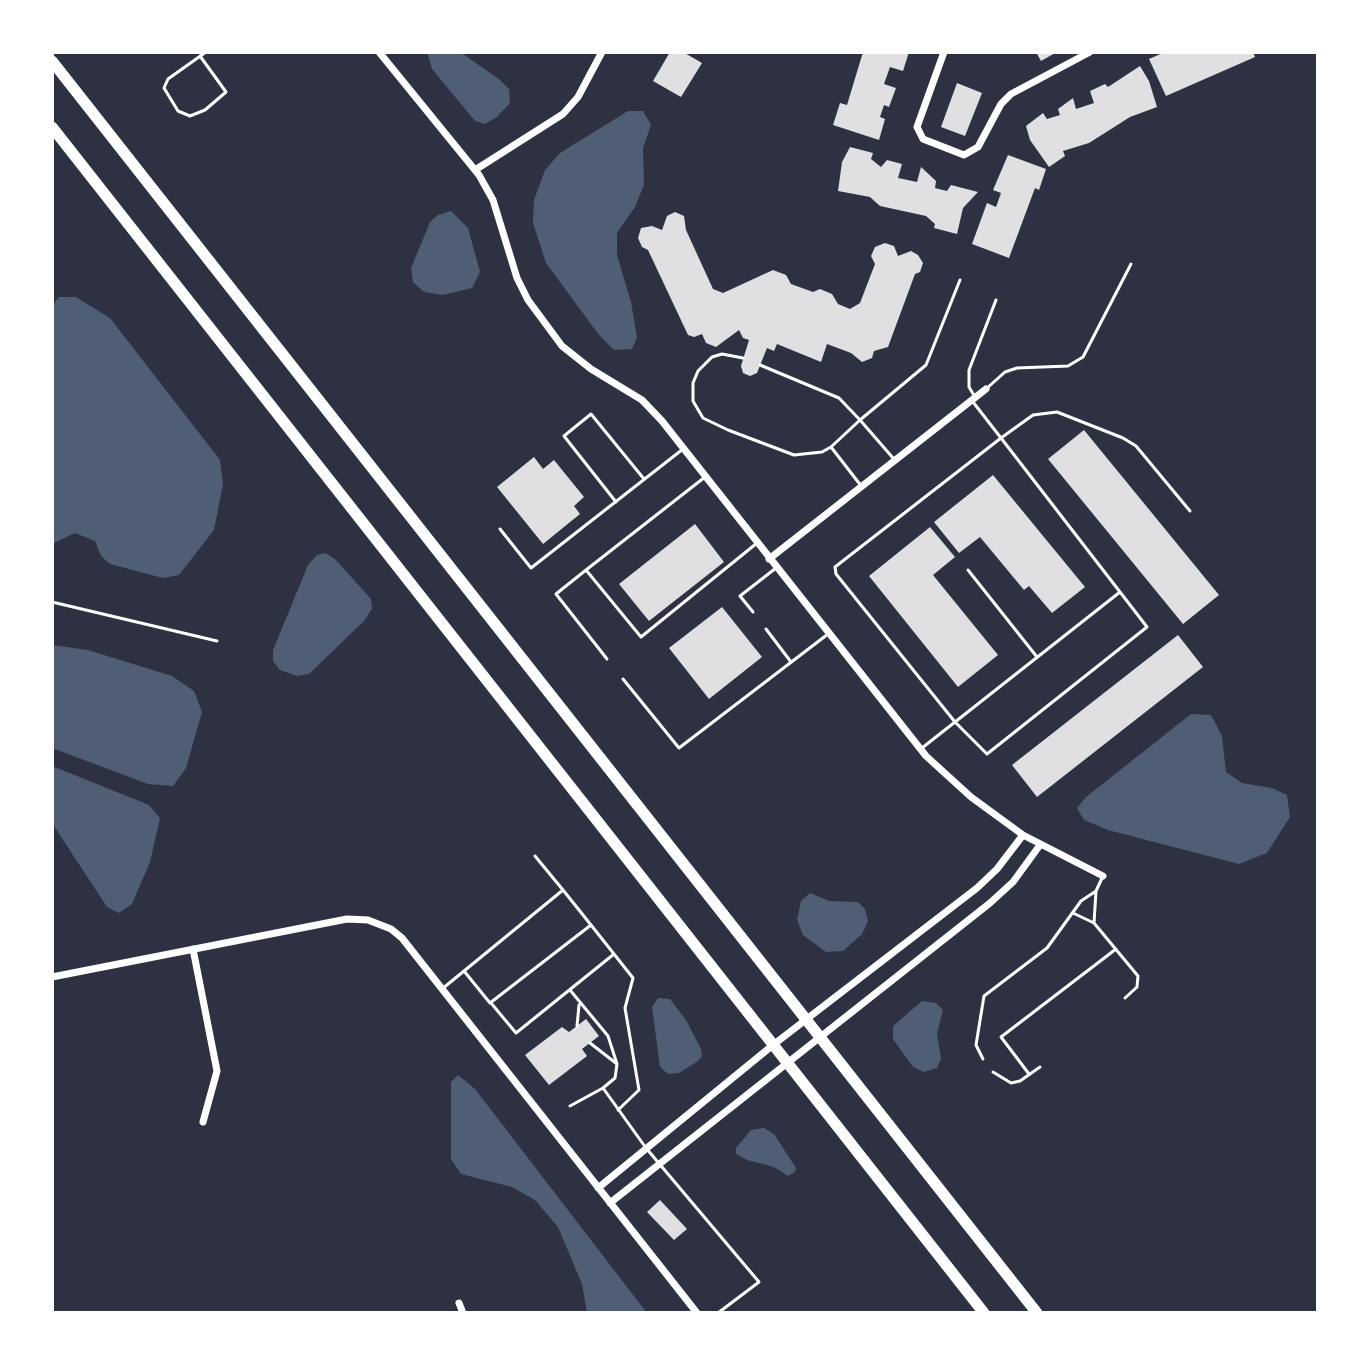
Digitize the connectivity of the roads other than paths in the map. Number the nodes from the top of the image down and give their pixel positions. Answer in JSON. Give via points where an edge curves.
{"nodes":[{"id":1,"x":206,"y":52,"type":"edge"},
{"id":2,"x":379,"y":52,"type":"edge"},
{"id":3,"x":602,"y":52,"type":"edge"},
{"id":4,"x":944,"y":52,"type":"edge"},
{"id":5,"x":1090,"y":52,"type":"edge"},
{"id":6,"x":200,"y":56,"type":"junction"},
{"id":7,"x":52,"y":61,"type":"edge"},
{"id":8,"x":52,"y":127,"type":"edge"},
{"id":9,"x":475,"y":170,"type":"junction"},
{"id":10,"x":1131,"y":264,"type":"dead end"},
{"id":11,"x":960,"y":280,"type":"dead end"},
{"id":12,"x":996,"y":300,"type":"dead end"},
{"id":13,"x":743,"y":358,"type":"dead end"},
{"id":14,"x":760,"y":365,"type":"dead end"},
{"id":15,"x":986,"y":389,"type":"joint"},
{"id":16,"x":974,"y":399,"type":"junction"},
{"id":17,"x":860,"y":420,"type":"junction"},
{"id":18,"x":1001,"y":438,"type":"junction"},
{"id":19,"x":831,"y":447,"type":"junction"},
{"id":20,"x":683,"y":449,"type":"junction"},
{"id":21,"x":895,"y":461,"type":"junction"},
{"id":22,"x":705,"y":477,"type":"junction"},
{"id":23,"x":644,"y":479,"type":"junction"},
{"id":24,"x":862,"y":487,"type":"junction"},
{"id":25,"x":616,"y":502,"type":"junction"},
{"id":26,"x":1190,"y":511,"type":"dead end"},
{"id":27,"x":500,"y":529,"type":"dead end"},
{"id":28,"x":757,"y":543,"type":"junction"},
{"id":29,"x":769,"y":559,"type":"junction"},
{"id":30,"x":776,"y":568,"type":"junction"},
{"id":31,"x":586,"y":570,"type":"junction"},
{"id":32,"x":968,"y":570,"type":"dead end"},
{"id":33,"x":1120,"y":592,"type":"junction"},
{"id":34,"x":52,"y":602,"type":"edge"},
{"id":35,"x":753,"y":612,"type":"dead end"},
{"id":36,"x":766,"y":629,"type":"dead end"},
{"id":37,"x":828,"y":634,"type":"junction"},
{"id":38,"x":217,"y":641,"type":"dead end"},
{"id":39,"x":1037,"y":657,"type":"junction"},
{"id":40,"x":607,"y":659,"type":"dead end"},
{"id":41,"x":791,"y":662,"type":"junction"},
{"id":42,"x":623,"y":679,"type":"dead end"},
{"id":43,"x":955,"y":722,"type":"junction"},
{"id":44,"x":920,"y":749,"type":"junction"},
{"id":45,"x":1023,"y":835,"type":"junction"},
{"id":46,"x":1040,"y":845,"type":"junction"},
{"id":47,"x":535,"y":856,"type":"dead end"},
{"id":48,"x":1103,"y":876,"type":"joint"},
{"id":49,"x":563,"y":890,"type":"junction"},
{"id":50,"x":1096,"y":891,"type":"junction"},
{"id":51,"x":1073,"y":913,"type":"junction"},
{"id":52,"x":1094,"y":923,"type":"junction"},
{"id":53,"x":591,"y":925,"type":"junction"},
{"id":54,"x":193,"y":949,"type":"junction"},
{"id":55,"x":1116,"y":949,"type":"junction"},
{"id":56,"x":614,"y":954,"type":"junction"},
{"id":57,"x":464,"y":971,"type":"junction"},
{"id":58,"x":52,"y":977,"type":"edge"},
{"id":59,"x":442,"y":989,"type":"junction"},
{"id":60,"x":570,"y":990,"type":"junction"},
{"id":61,"x":1125,"y":998,"type":"dead end"},
{"id":62,"x":490,"y":1003,"type":"junction"},
{"id":63,"x":579,"y":1003,"type":"junction"},
{"id":64,"x":806,"y":1020,"type":"junction"},
{"id":65,"x":577,"y":1026,"type":"dead end"},
{"id":66,"x":820,"y":1037,"type":"junction"},
{"id":67,"x":590,"y":1043,"type":"dead end"},
{"id":68,"x":773,"y":1045,"type":"junction"},
{"id":69,"x":983,"y":1059,"type":"dead end"},
{"id":70,"x":787,"y":1063,"type":"junction"},
{"id":71,"x":617,"y":1064,"type":"junction"},
{"id":72,"x":1040,"y":1067,"type":"dead end"},
{"id":73,"x":993,"y":1072,"type":"dead end"},
{"id":74,"x":1029,"y":1074,"type":"junction"},
{"id":75,"x":603,"y":1088,"type":"junction"},
{"id":76,"x":570,"y":1106,"type":"dead end"},
{"id":77,"x":618,"y":1110,"type":"junction"},
{"id":78,"x":203,"y":1122,"type":"dead end"},
{"id":79,"x":646,"y":1148,"type":"junction"},
{"id":80,"x":660,"y":1164,"type":"junction"},
{"id":81,"x":598,"y":1188,"type":"junction"},
{"id":82,"x":610,"y":1203,"type":"junction"},
{"id":83,"x":459,"y":1303,"type":"dead end"},
{"id":84,"x":463,"y":1313,"type":"edge"},
{"id":85,"x":697,"y":1313,"type":"edge"},
{"id":86,"x":718,"y":1313,"type":"edge"},
{"id":87,"x":984,"y":1313,"type":"edge"},
{"id":88,"x":1037,"y":1313,"type":"edge"}],
"edges":[{"from":1,"to":6,"type":"lane"},
{"from":2,"to":9,"type":"street"},
{"from":3,"to":9,"type":"street","via":[[563,114]]},
{"from":4,"to":5,"type":"street","via":[[917,127],[923,139],[964,155],[978,147],[1011,94]]},
{"from":6,"to":6,"type":"lane","via":[[168,79],[164,88],[178,111],[190,116],[226,92]]},
{"from":7,"to":64,"type":"main road"},
{"from":8,"to":68,"type":"main road"},
{"from":9,"to":20,"type":"street","via":[[493,200],[517,278],[542,322],[591,369],[642,400]]},
{"from":10,"to":15,"type":"lane","via":[[1083,357],[1068,366],[1017,368]]},
{"from":11,"to":17,"type":"lane","via":[[926,365]]},
{"from":12,"to":16,"type":"lane","via":[[969,370]]},
{"from":13,"to":19,"type":"lane","via":[[722,354],[698,371],[693,401],[703,418],[794,455]]},
{"from":14,"to":17,"type":"lane","via":[[839,398]]},
{"from":15,"to":16,"type":"street"},
{"from":16,"to":18,"type":"lane"},
{"from":16,"to":21,"type":"street"},
{"from":17,"to":19,"type":"lane"},
{"from":17,"to":21,"type":"lane"},
{"from":18,"to":26,"type":"lane","via":[[1033,415],[1057,412],[1136,446]]},
{"from":18,"to":33,"type":"lane"},
{"from":18,"to":43,"type":"lane","via":[[835,567]]},
{"from":19,"to":24,"type":"lane"},
{"from":20,"to":22,"type":"street"},
{"from":20,"to":23,"type":"lane"},
{"from":21,"to":24,"type":"street"},
{"from":22,"to":28,"type":"street"},
{"from":22,"to":31,"type":"lane"},
{"from":23,"to":25,"type":"lane"},
{"from":23,"to":25,"type":"lane","via":[[591,414],[564,436]]},
{"from":24,"to":29,"type":"street"},
{"from":25,"to":27,"type":"lane","via":[[531,568]]},
{"from":28,"to":29,"type":"street"},
{"from":28,"to":31,"type":"lane","via":[[641,637]]},
{"from":29,"to":30,"type":"street"},
{"from":30,"to":35,"type":"lane","via":[[740,596]]},
{"from":30,"to":37,"type":"street"},
{"from":31,"to":40,"type":"lane","via":[[556,594]]},
{"from":32,"to":39,"type":"lane"},
{"from":33,"to":39,"type":"lane"},
{"from":33,"to":43,"type":"lane","via":[[1147,627],[987,754]]},
{"from":34,"to":38,"type":"lane"},
{"from":36,"to":41,"type":"lane"},
{"from":37,"to":41,"type":"lane"},
{"from":37,"to":44,"type":"street"},
{"from":39,"to":43,"type":"lane"},
{"from":41,"to":42,"type":"lane","via":[[679,748]]},
{"from":43,"to":44,"type":"lane"},
{"from":44,"to":45,"type":"street","via":[[971,797]]},
{"from":45,"to":46,"type":"street"},
{"from":45,"to":64,"type":"street","via":[[977,888]]},
{"from":46,"to":48,"type":"street"},
{"from":46,"to":66,"type":"street","via":[[990,903]]},
{"from":47,"to":49,"type":"lane"},
{"from":48,"to":50,"type":"lane"},
{"from":49,"to":53,"type":"lane"},
{"from":49,"to":57,"type":"lane"},
{"from":50,"to":51,"type":"lane"},
{"from":50,"to":52,"type":"lane"},
{"from":51,"to":52,"type":"lane"},
{"from":51,"to":69,"type":"lane","via":[[1047,948],[984,996],[976,1045]]},
{"from":52,"to":55,"type":"lane"},
{"from":53,"to":56,"type":"lane"},
{"from":53,"to":62,"type":"lane"},
{"from":54,"to":58,"type":"street"},
{"from":54,"to":59,"type":"street","via":[[363,919],[402,938]]},
{"from":54,"to":78,"type":"street","via":[[217,1071]]},
{"from":55,"to":61,"type":"lane","via":[[1138,976],[1137,987]]},
{"from":55,"to":74,"type":"lane","via":[[1001,1037]]},
{"from":56,"to":60,"type":"lane"},
{"from":56,"to":77,"type":"lane","via":[[633,978],[625,1008],[639,1090]]},
{"from":57,"to":59,"type":"lane"},
{"from":57,"to":62,"type":"lane"},
{"from":59,"to":81,"type":"street"},
{"from":60,"to":62,"type":"lane","via":[[516,1033]]},
{"from":60,"to":63,"type":"lane"},
{"from":63,"to":65,"type":"lane"},
{"from":63,"to":71,"type":"lane","via":[[608,1036]]},
{"from":64,"to":66,"type":"main road"},
{"from":64,"to":68,"type":"street"},
{"from":66,"to":70,"type":"street"},
{"from":66,"to":88,"type":"main road"},
{"from":67,"to":71,"type":"lane"},
{"from":68,"to":70,"type":"main road"},
{"from":68,"to":79,"type":"street"},
{"from":70,"to":80,"type":"street"},
{"from":70,"to":87,"type":"main road"},
{"from":71,"to":75,"type":"lane","via":[[615,1078]]},
{"from":72,"to":74,"type":"lane"},
{"from":73,"to":74,"type":"lane","via":[[1011,1083]]},
{"from":75,"to":76,"type":"lane"},
{"from":75,"to":77,"type":"lane"},
{"from":77,"to":79,"type":"lane"},
{"from":79,"to":80,"type":"lane"},
{"from":79,"to":81,"type":"street"},
{"from":80,"to":82,"type":"street"},
{"from":80,"to":86,"type":"lane","via":[[759,1282]]},
{"from":81,"to":82,"type":"street"},
{"from":82,"to":85,"type":"street"},
{"from":83,"to":84,"type":"street"}]}
